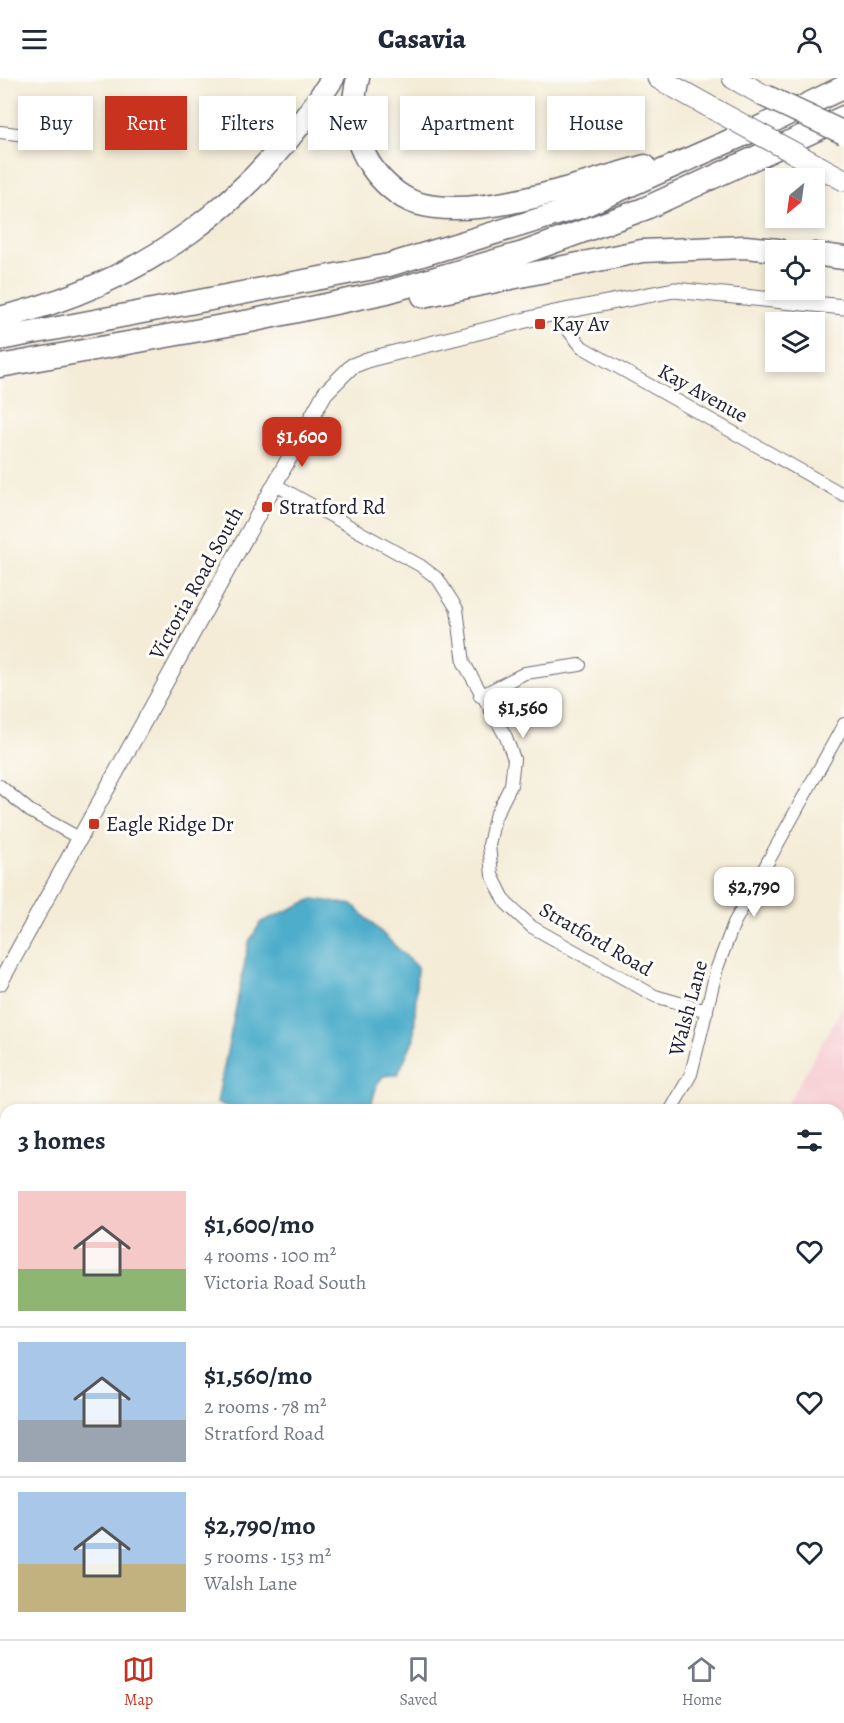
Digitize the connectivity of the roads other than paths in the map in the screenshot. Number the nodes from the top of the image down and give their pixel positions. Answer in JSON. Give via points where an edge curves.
{"nodes":[{"id":1,"x":333,"y":78,"type":"edge"},
{"id":2,"x":358,"y":78,"type":"edge"},
{"id":3,"x":658,"y":78,"type":"edge"},
{"id":4,"x":733,"y":78,"type":"edge"},
{"id":5,"x":844,"y":87,"type":"edge"},
{"id":6,"x":764,"y":95,"type":"joint"},
{"id":7,"x":752,"y":131,"type":"junction"},
{"id":8,"x":843,"y":131,"type":"edge"},
{"id":9,"x":0,"y":132,"type":"edge"},
{"id":10,"x":18,"y":134,"type":"edge"},
{"id":11,"x":844,"y":180,"type":"edge"},
{"id":12,"x":765,"y":249,"type":"edge"},
{"id":13,"x":825,"y":255,"type":"edge"},
{"id":14,"x":844,"y":258,"type":"edge"},
{"id":15,"x":844,"y":307,"type":"edge"},
{"id":16,"x":554,"y":313,"type":"junction"},
{"id":17,"x":0,"y":318,"type":"edge"},
{"id":18,"x":250,"y":321,"type":"junction"},
{"id":19,"x":0,"y":339,"type":"edge"},
{"id":20,"x":0,"y":366,"type":"edge"},
{"id":21,"x":274,"y":484,"type":"junction"},
{"id":22,"x":844,"y":495,"type":"edge"},
{"id":23,"x":580,"y":665,"type":"dead end"},
{"id":24,"x":480,"y":696,"type":"junction"},
{"id":25,"x":844,"y":724,"type":"edge"},
{"id":26,"x":0,"y":786,"type":"edge"},
{"id":27,"x":79,"y":838,"type":"junction"},
{"id":28,"x":0,"y":983,"type":"edge"},
{"id":29,"x":707,"y":1011,"type":"junction"},
{"id":30,"x":674,"y":1104,"type":"edge"}],
"edges":[{"from":1,"to":17,"type":"highway","via":[[307,119],[258,176],[201,226],[146,263],[43,308]]},
{"from":2,"to":7,"type":"highway","via":[[353,97],[354,126],[362,153],[378,177],[400,195],[416,203],[442,207],[503,205],[683,155]]},
{"from":3,"to":11,"type":"highway","bridge":true},
{"from":4,"to":6,"type":"highway"},
{"from":5,"to":7,"type":"highway"},
{"from":6,"to":8,"type":"highway","bridge":true},
{"from":7,"to":19,"type":"highway","via":[[583,206],[389,265]]},
{"from":8,"to":18,"type":"highway","via":[[523,253],[387,292]]},
{"from":9,"to":10,"type":"street"},
{"from":12,"to":18,"type":"highway","via":[[642,251],[356,309]]},
{"from":13,"to":14,"type":"highway"},
{"from":15,"to":16,"type":"street","name":"Victoria Road South","via":[[674,291]]},
{"from":16,"to":21,"type":"street","name":"Victoria Road South","via":[[352,366],[325,393]]},
{"from":16,"to":22,"type":"street","name":"Kay Avenue","via":[[582,346]]},
{"from":18,"to":20,"type":"highway"},
{"from":21,"to":24,"type":"street","name":"Stratford Road","via":[[422,566],[438,579],[457,609],[464,663]]},
{"from":21,"to":27,"type":"street","name":"Victoria Road South"},
{"from":23,"to":24,"type":"street","via":[[525,673]]},
{"from":24,"to":29,"type":"street","name":"Stratford Road","via":[[506,737],[514,759],[511,784],[495,817],[489,845],[492,875],[506,903],[532,927],[655,996]]},
{"from":25,"to":29,"type":"street","name":"Walsh Lane","via":[[734,923],[717,968]]},
{"from":26,"to":27,"type":"street","via":[[30,811]]},
{"from":27,"to":28,"type":"street","name":"Victoria Road South"},
{"from":29,"to":30,"type":"street","name":"Walsh Lane","via":[[691,1074]]}]}
